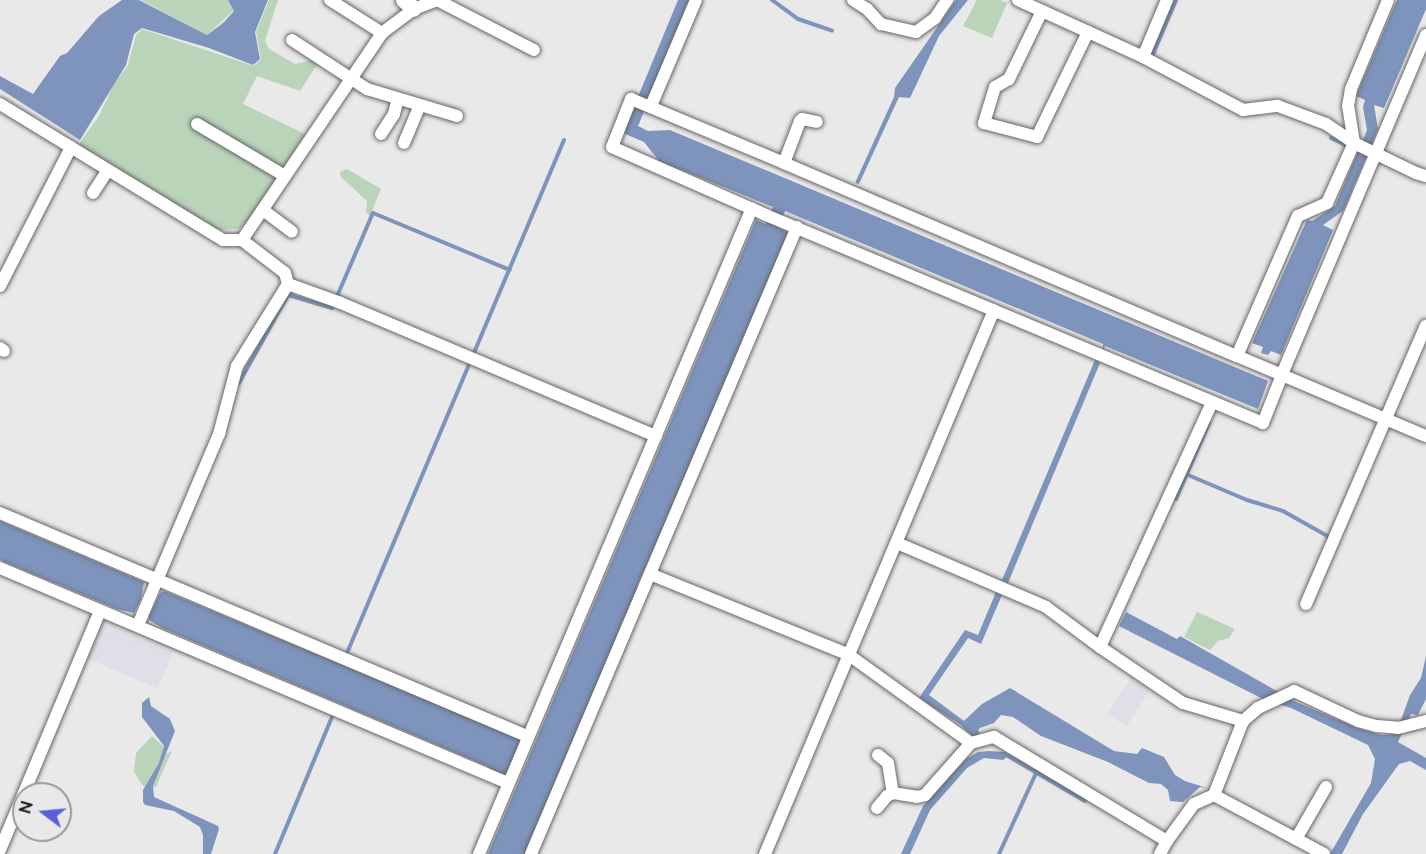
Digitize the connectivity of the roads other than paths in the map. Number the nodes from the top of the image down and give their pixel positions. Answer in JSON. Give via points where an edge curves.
{"nodes":[{"id":1,"x":330,"y":0,"type":"edge"},
{"id":2,"x":437,"y":0,"type":"edge"},
{"id":3,"x":696,"y":0,"type":"edge"},
{"id":4,"x":853,"y":0,"type":"edge"},
{"id":5,"x":947,"y":0,"type":"edge"},
{"id":6,"x":1018,"y":0,"type":"edge"},
{"id":7,"x":1167,"y":0,"type":"edge"},
{"id":8,"x":1388,"y":0,"type":"edge"},
{"id":9,"x":409,"y":4,"type":"edge"},
{"id":10,"x":1042,"y":11,"type":"junction"},
{"id":11,"x":1088,"y":32,"type":"junction"},
{"id":12,"x":382,"y":33,"type":"junction"},
{"id":13,"x":1426,"y":35,"type":"edge"},
{"id":14,"x":292,"y":40,"type":"dead end"},
{"id":15,"x":534,"y":50,"type":"dead end"},
{"id":16,"x":1143,"y":57,"type":"junction"},
{"id":17,"x":351,"y":79,"type":"junction"},
{"id":18,"x":398,"y":98,"type":"junction"},
{"id":19,"x":0,"y":104,"type":"edge"},
{"id":20,"x":420,"y":105,"type":"junction"},
{"id":21,"x":651,"y":106,"type":"junction"},
{"id":22,"x":457,"y":116,"type":"dead end"},
{"id":23,"x":817,"y":122,"type":"dead end"},
{"id":24,"x":197,"y":124,"type":"dead end"},
{"id":25,"x":381,"y":134,"type":"dead end"},
{"id":26,"x":1354,"y":143,"type":"junction"},
{"id":27,"x":404,"y":144,"type":"dead end"},
{"id":28,"x":71,"y":147,"type":"junction"},
{"id":29,"x":1377,"y":152,"type":"junction"},
{"id":30,"x":784,"y":163,"type":"junction"},
{"id":31,"x":108,"y":170,"type":"junction"},
{"id":32,"x":285,"y":176,"type":"junction"},
{"id":33,"x":1426,"y":176,"type":"edge"},
{"id":34,"x":93,"y":193,"type":"dead end"},
{"id":35,"x":752,"y":208,"type":"junction"},
{"id":36,"x":263,"y":210,"type":"junction"},
{"id":37,"x":792,"y":225,"type":"junction"},
{"id":38,"x":292,"y":232,"type":"dead end"},
{"id":39,"x":242,"y":240,"type":"junction"},
{"id":40,"x":288,"y":284,"type":"junction"},
{"id":41,"x":0,"y":286,"type":"edge"},
{"id":42,"x":994,"y":310,"type":"junction"},
{"id":43,"x":1426,"y":326,"type":"edge"},
{"id":44,"x":1237,"y":356,"type":"junction"},
{"id":45,"x":1282,"y":375,"type":"junction"},
{"id":46,"x":1212,"y":402,"type":"junction"},
{"id":47,"x":1386,"y":419,"type":"junction"},
{"id":48,"x":656,"y":436,"type":"junction"},
{"id":49,"x":1426,"y":436,"type":"edge"},
{"id":50,"x":0,"y":513,"type":"edge"},
{"id":51,"x":897,"y":543,"type":"junction"},
{"id":52,"x":0,"y":568,"type":"edge"},
{"id":53,"x":650,"y":574,"type":"junction"},
{"id":54,"x":155,"y":582,"type":"junction"},
{"id":55,"x":1306,"y":604,"type":"dead end"},
{"id":56,"x":100,"y":611,"type":"junction"},
{"id":57,"x":140,"y":622,"type":"junction"},
{"id":58,"x":1100,"y":647,"type":"junction"},
{"id":59,"x":849,"y":655,"type":"junction"},
{"id":60,"x":1243,"y":721,"type":"junction"},
{"id":61,"x":1426,"y":721,"type":"edge"},
{"id":62,"x":527,"y":736,"type":"junction"},
{"id":63,"x":971,"y":743,"type":"junction"},
{"id":64,"x":878,"y":755,"type":"dead end"},
{"id":65,"x":508,"y":783,"type":"junction"},
{"id":66,"x":1326,"y":787,"type":"dead end"},
{"id":67,"x":893,"y":793,"type":"junction"},
{"id":68,"x":1214,"y":795,"type":"junction"},
{"id":69,"x":877,"y":808,"type":"dead end"},
{"id":70,"x":1296,"y":839,"type":"junction"},
{"id":71,"x":1167,"y":841,"type":"junction"},
{"id":72,"x":0,"y":850,"type":"edge"},
{"id":73,"x":479,"y":854,"type":"edge"},
{"id":74,"x":531,"y":854,"type":"edge"},
{"id":75,"x":765,"y":854,"type":"edge"},
{"id":76,"x":1160,"y":854,"type":"edge"},
{"id":77,"x":1324,"y":854,"type":"edge"}],
"edges":[{"from":1,"to":12,"type":"street"},
{"from":2,"to":9,"type":"street"},
{"from":2,"to":15,"type":"street"},
{"from":3,"to":21,"type":"street"},
{"from":4,"to":5,"type":"street","via":[[881,24],[916,32],[935,18]]},
{"from":6,"to":10,"type":"street"},
{"from":7,"to":16,"type":"street"},
{"from":8,"to":26,"type":"street","via":[[1351,89],[1348,106]]},
{"from":9,"to":12,"type":"street"},
{"from":10,"to":11,"type":"street"},
{"from":10,"to":11,"type":"street","via":[[1009,79],[995,87],[984,123],[1037,138]]},
{"from":11,"to":16,"type":"street"},
{"from":12,"to":17,"type":"street"},
{"from":13,"to":29,"type":"street"},
{"from":14,"to":17,"type":"street"},
{"from":16,"to":26,"type":"street","via":[[1243,110],[1278,106],[1326,124]]},
{"from":17,"to":18,"type":"street","via":[[367,89]]},
{"from":17,"to":32,"type":"street"},
{"from":18,"to":20,"type":"street"},
{"from":18,"to":25,"type":"street","via":[[394,114]]},
{"from":19,"to":28,"type":"street"},
{"from":20,"to":22,"type":"street"},
{"from":20,"to":27,"type":"street"},
{"from":21,"to":30,"type":"street"},
{"from":21,"to":35,"type":"street","via":[[631,99],[612,147]]},
{"from":23,"to":30,"type":"street","via":[[802,118]]},
{"from":24,"to":32,"type":"street"},
{"from":26,"to":29,"type":"street"},
{"from":26,"to":44,"type":"street","via":[[1327,203],[1298,216]]},
{"from":28,"to":31,"type":"street"},
{"from":28,"to":41,"type":"street"},
{"from":29,"to":33,"type":"street"},
{"from":29,"to":45,"type":"street"},
{"from":30,"to":44,"type":"street"},
{"from":31,"to":34,"type":"street"},
{"from":31,"to":39,"type":"street","via":[[223,240]]},
{"from":32,"to":36,"type":"street"},
{"from":35,"to":37,"type":"street"},
{"from":35,"to":48,"type":"street"},
{"from":36,"to":38,"type":"street"},
{"from":36,"to":39,"type":"street"},
{"from":37,"to":42,"type":"street"},
{"from":37,"to":53,"type":"street"},
{"from":39,"to":40,"type":"street","via":[[285,273]]},
{"from":40,"to":48,"type":"street"},
{"from":40,"to":54,"type":"street","via":[[237,366],[219,434]]},
{"from":42,"to":46,"type":"street"},
{"from":42,"to":51,"type":"street"},
{"from":43,"to":47,"type":"street"},
{"from":44,"to":45,"type":"street"},
{"from":45,"to":46,"type":"street","via":[[1263,423]]},
{"from":45,"to":47,"type":"street"},
{"from":46,"to":58,"type":"street"},
{"from":47,"to":49,"type":"street"},
{"from":47,"to":55,"type":"street"},
{"from":48,"to":62,"type":"street"},
{"from":50,"to":54,"type":"street"},
{"from":51,"to":58,"type":"street","via":[[1046,607]]},
{"from":51,"to":59,"type":"street"},
{"from":52,"to":56,"type":"street"},
{"from":53,"to":59,"type":"street"},
{"from":53,"to":74,"type":"street"},
{"from":54,"to":57,"type":"street"},
{"from":54,"to":62,"type":"street"},
{"from":56,"to":57,"type":"street"},
{"from":56,"to":72,"type":"street"},
{"from":57,"to":65,"type":"street"},
{"from":58,"to":60,"type":"street","via":[[1183,703]]},
{"from":59,"to":63,"type":"street"},
{"from":59,"to":75,"type":"street"},
{"from":60,"to":61,"type":"street","via":[[1258,708],[1294,692],[1377,726],[1398,728]]},
{"from":60,"to":68,"type":"street"},
{"from":62,"to":65,"type":"street"},
{"from":63,"to":67,"type":"street","via":[[925,795]]},
{"from":63,"to":71,"type":"street","via":[[994,737]]},
{"from":64,"to":67,"type":"street","via":[[888,763]]},
{"from":65,"to":73,"type":"street"},
{"from":66,"to":70,"type":"street"},
{"from":67,"to":69,"type":"street"},
{"from":68,"to":70,"type":"street"},
{"from":68,"to":71,"type":"street","via":[[1194,804]]},
{"from":70,"to":77,"type":"street"},
{"from":71,"to":76,"type":"street"}]}
